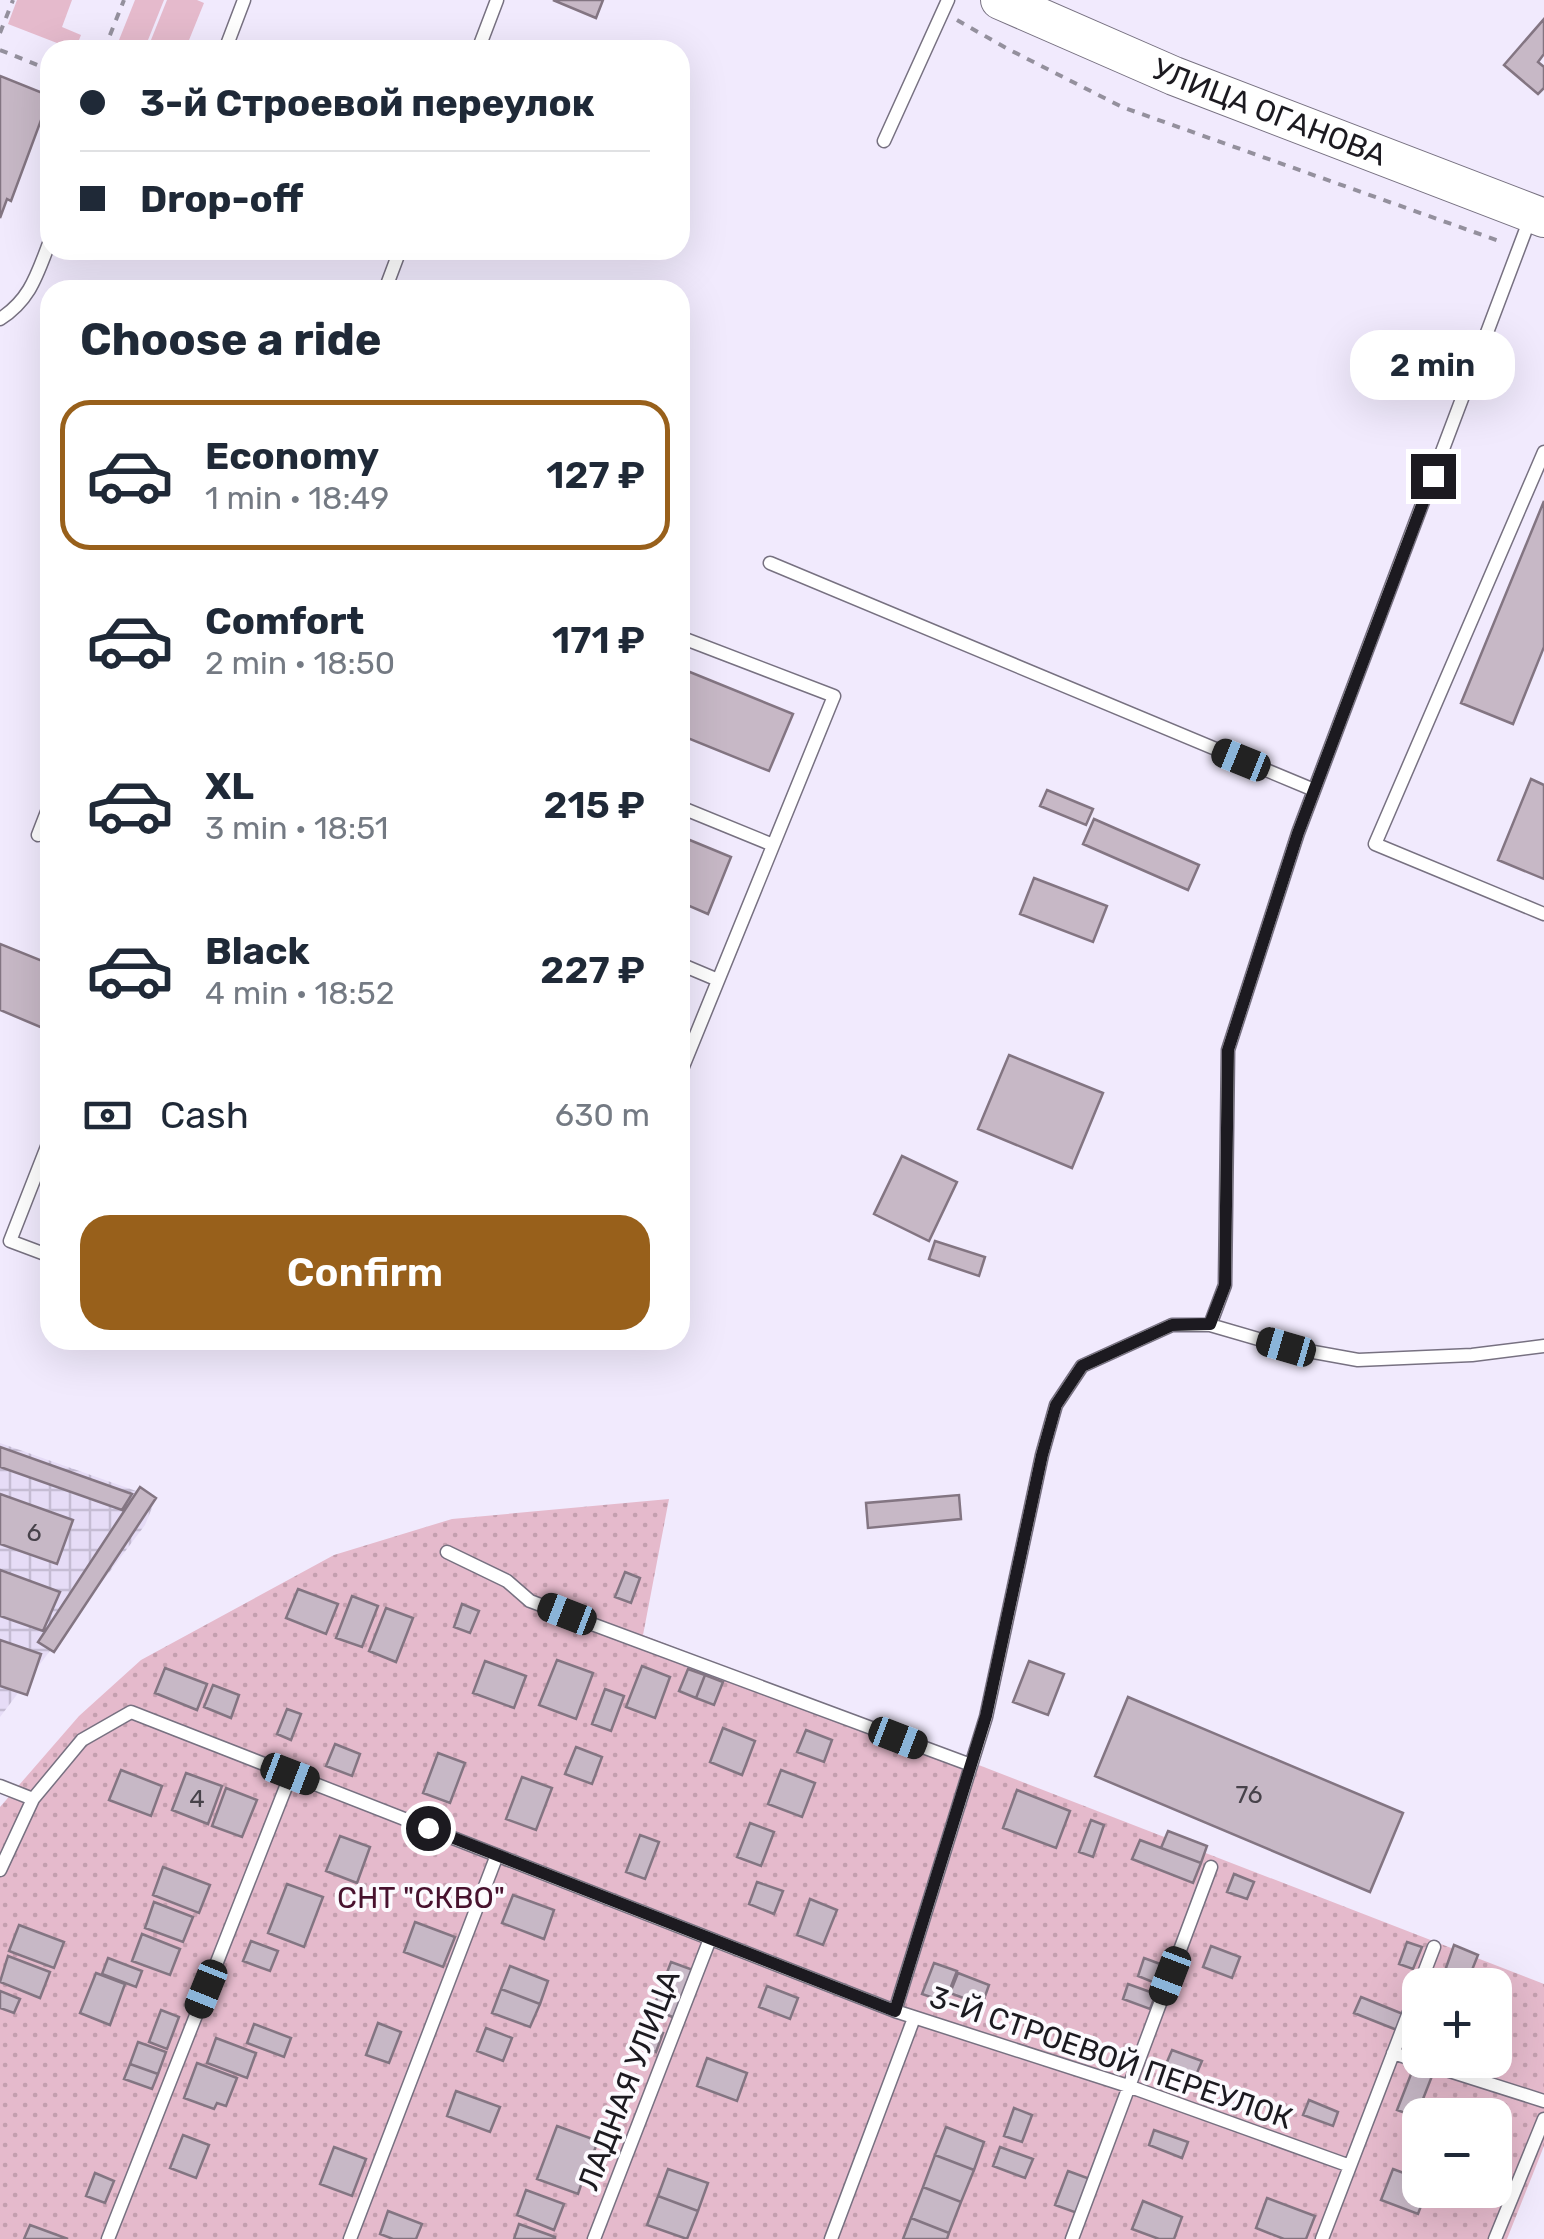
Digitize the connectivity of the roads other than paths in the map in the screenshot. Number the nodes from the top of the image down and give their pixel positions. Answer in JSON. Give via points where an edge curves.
{"nodes":[{"id":1,"x":244,"y":0,"type":"edge"},
{"id":2,"x":497,"y":0,"type":"edge"},
{"id":3,"x":1000,"y":0,"type":"edge"},
{"id":4,"x":945,"y":6,"type":"edge"},
{"id":5,"x":228,"y":40,"type":"edge"},
{"id":6,"x":482,"y":40,"type":"edge"},
{"id":7,"x":884,"y":141,"type":"dead end"},
{"id":8,"x":1532,"y":227,"type":"edge"},
{"id":9,"x":43,"y":260,"type":"edge"},
{"id":10,"x":0,"y":319,"type":"edge"},
{"id":11,"x":1544,"y":452,"type":"edge"},
{"id":12,"x":770,"y":563,"type":"dead end"},
{"id":13,"x":690,"y":641,"type":"edge"},
{"id":14,"x":1314,"y":790,"type":"junction"},
{"id":15,"x":690,"y":811,"type":"edge"},
{"id":16,"x":40,"y":829,"type":"edge"},
{"id":17,"x":38,"y":834,"type":"dead end"},
{"id":18,"x":773,"y":844,"type":"junction"},
{"id":19,"x":1544,"y":914,"type":"edge"},
{"id":20,"x":690,"y":968,"type":"edge"},
{"id":21,"x":718,"y":980,"type":"junction"},
{"id":22,"x":690,"y":1049,"type":"edge"},
{"id":23,"x":40,"y":1164,"type":"edge"},
{"id":24,"x":40,"y":1252,"type":"edge"},
{"id":25,"x":1210,"y":1324,"type":"junction"},
{"id":26,"x":1544,"y":1346,"type":"edge"},
{"id":27,"x":447,"y":1552,"type":"dead end"},
{"id":28,"x":971,"y":1765,"type":"junction"},
{"id":29,"x":290,"y":1774,"type":"junction"},
{"id":30,"x":0,"y":1786,"type":"edge"},
{"id":31,"x":33,"y":1800,"type":"junction"},
{"id":32,"x":497,"y":1855,"type":"junction"},
{"id":33,"x":1212,"y":1867,"type":"dead end"},
{"id":34,"x":0,"y":1870,"type":"edge"},
{"id":35,"x":710,"y":1939,"type":"junction"},
{"id":36,"x":1434,"y":1947,"type":"dead end"},
{"id":37,"x":895,"y":2011,"type":"junction"},
{"id":38,"x":914,"y":2018,"type":"junction"},
{"id":39,"x":1393,"y":2053,"type":"junction"},
{"id":40,"x":1128,"y":2086,"type":"junction"},
{"id":41,"x":1544,"y":2101,"type":"edge"},
{"id":42,"x":1544,"y":2119,"type":"edge"},
{"id":43,"x":1350,"y":2166,"type":"junction"},
{"id":44,"x":108,"y":2239,"type":"edge"},
{"id":45,"x":350,"y":2239,"type":"edge"},
{"id":46,"x":594,"y":2239,"type":"edge"},
{"id":47,"x":831,"y":2239,"type":"edge"},
{"id":48,"x":1072,"y":2239,"type":"edge"},
{"id":49,"x":1322,"y":2239,"type":"edge"},
{"id":50,"x":1495,"y":2239,"type":"edge"}],
"edges":[{"from":1,"to":5,"type":"lane"},
{"from":2,"to":6,"type":"lane"},
{"from":3,"to":8,"type":"main road","name":"УЛИЦА ОГАНОВА"},
{"from":4,"to":7,"type":"lane"},
{"from":8,"to":14,"type":"lane"},
{"from":9,"to":10,"type":"lane","via":[[24,300]]},
{"from":11,"to":19,"type":"lane","via":[[1375,844]]},
{"from":12,"to":14,"type":"lane"},
{"from":13,"to":18,"type":"lane","via":[[834,696]]},
{"from":14,"to":25,"type":"lane","via":[[1228,1050],[1225,1285]]},
{"from":15,"to":18,"type":"lane"},
{"from":16,"to":17,"type":"lane"},
{"from":18,"to":21,"type":"lane"},
{"from":20,"to":21,"type":"lane"},
{"from":21,"to":22,"type":"lane"},
{"from":23,"to":24,"type":"lane","via":[[10,1241]]},
{"from":25,"to":26,"type":"lane","via":[[1358,1360]]},
{"from":25,"to":28,"type":"lane","via":[[1172,1325],[1082,1366],[1056,1405]]},
{"from":27,"to":28,"type":"lane","via":[[507,1581],[530,1601]]},
{"from":28,"to":37,"type":"lane"},
{"from":29,"to":31,"type":"lane","name":"3-Й СТРОЕВОЙ ПЕРЕУЛОК","via":[[131,1712],[82,1740]]},
{"from":29,"to":32,"type":"lane","name":"3-Й СТРОЕВОЙ ПЕРЕУЛОК"},
{"from":29,"to":44,"type":"lane"},
{"from":30,"to":31,"type":"lane"},
{"from":31,"to":34,"type":"lane"},
{"from":32,"to":35,"type":"lane","name":"3-Й СТРОЕВОЙ ПЕРЕУЛОК"},
{"from":32,"to":45,"type":"lane"},
{"from":33,"to":40,"type":"lane"},
{"from":35,"to":37,"type":"lane","name":"3-Й СТРОЕВОЙ ПЕРЕУЛОК"},
{"from":35,"to":46,"type":"lane","name":"ЛАДНАЯ УЛИЦА"},
{"from":36,"to":39,"type":"lane"},
{"from":37,"to":38,"type":"lane","name":"3-Й СТРОЕВОЙ ПЕРЕУЛОК"},
{"from":38,"to":40,"type":"lane","name":"3-Й СТРОЕВОЙ ПЕРЕУЛОК"},
{"from":38,"to":47,"type":"lane"},
{"from":39,"to":41,"type":"lane"},
{"from":39,"to":43,"type":"lane"},
{"from":40,"to":43,"type":"lane","name":"3-Й СТРОЕВОЙ ПЕРЕУЛОК"},
{"from":40,"to":48,"type":"lane"},
{"from":42,"to":50,"type":"lane"},
{"from":43,"to":49,"type":"lane"}]}
